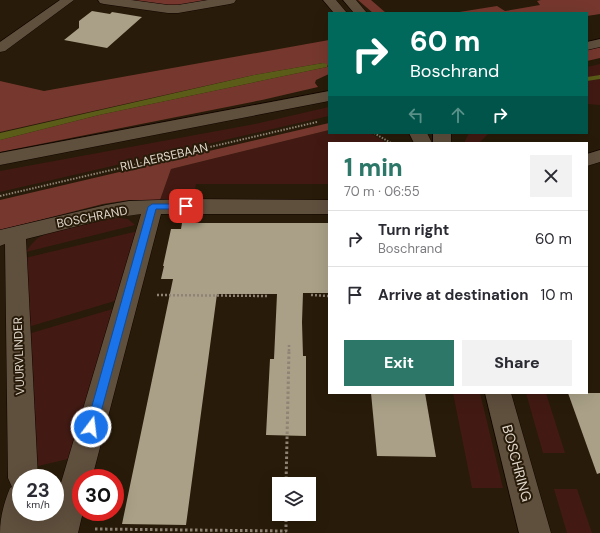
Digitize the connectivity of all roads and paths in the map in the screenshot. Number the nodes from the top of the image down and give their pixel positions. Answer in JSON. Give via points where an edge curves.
{"nodes":[{"id":1,"x":68,"y":0,"type":"edge"},
{"id":2,"x":104,"y":0,"type":"edge"},
{"id":3,"x":230,"y":0,"type":"edge"},
{"id":4,"x":329,"y":0,"type":"edge"},
{"id":5,"x":349,"y":0,"type":"edge"},
{"id":6,"x":340,"y":12,"type":"edge"},
{"id":7,"x":360,"y":12,"type":"edge"},
{"id":8,"x":600,"y":32,"type":"edge"},
{"id":9,"x":588,"y":35,"type":"edge"},
{"id":10,"x":600,"y":43,"type":"edge"},
{"id":11,"x":588,"y":46,"type":"edge"},
{"id":12,"x":0,"y":48,"type":"edge"},
{"id":13,"x":328,"y":96,"type":"edge"},
{"id":14,"x":321,"y":121,"type":"dead end"},
{"id":15,"x":376,"y":134,"type":"edge"},
{"id":16,"x":389,"y":142,"type":"edge"},
{"id":17,"x":600,"y":156,"type":"edge"},
{"id":18,"x":0,"y":159,"type":"edge"},
{"id":19,"x":588,"y":160,"type":"edge"},
{"id":20,"x":0,"y":196,"type":"edge"},
{"id":21,"x":152,"y":207,"type":"junction"},
{"id":22,"x":328,"y":207,"type":"edge"},
{"id":23,"x":8,"y":236,"type":"edge"},
{"id":24,"x":128,"y":295,"type":"junction"},
{"id":25,"x":268,"y":296,"type":"dead end"},
{"id":26,"x":311,"y":296,"type":"dead end"},
{"id":27,"x":328,"y":296,"type":"edge"},
{"id":28,"x":289,"y":345,"type":"dead end"},
{"id":29,"x":498,"y":394,"type":"edge"},
{"id":30,"x":22,"y":469,"type":"edge"},
{"id":31,"x":286,"y":477,"type":"edge"},
{"id":32,"x":286,"y":521,"type":"edge"},
{"id":33,"x":13,"y":530,"type":"edge"},
{"id":34,"x":62,"y":531,"type":"edge"},
{"id":35,"x":285,"y":532,"type":"edge"},
{"id":36,"x":535,"y":533,"type":"edge"}],
"edges":[{"from":1,"to":12,"type":"street"},
{"from":2,"to":3,"type":"street","via":[[173,9]]},
{"from":4,"to":6,"type":"street"},
{"from":5,"to":7,"type":"street"},
{"from":8,"to":9,"type":"street"},
{"from":10,"to":11,"type":"street"},
{"from":13,"to":18,"type":"street"},
{"from":14,"to":20,"type":"path","name":"RILLAERSEBAAN"},
{"from":15,"to":16,"type":"path"},
{"from":17,"to":19,"type":"street"},
{"from":21,"to":22,"type":"street","name":"BOSCHRAND"},
{"from":21,"to":23,"type":"street","name":"BOSCHRAND","via":[[106,212]]},
{"from":21,"to":24,"type":"street"},
{"from":23,"to":30,"type":"street","name":"VUURVLINDER"},
{"from":24,"to":25,"type":"path"},
{"from":24,"to":34,"type":"street"},
{"from":26,"to":27,"type":"path"},
{"from":28,"to":31,"type":"path"},
{"from":29,"to":36,"type":"street","name":"BOSCHRING"},
{"from":32,"to":35,"type":"path"},
{"from":33,"to":34,"type":"street"},
{"from":34,"to":35,"type":"path"}]}
